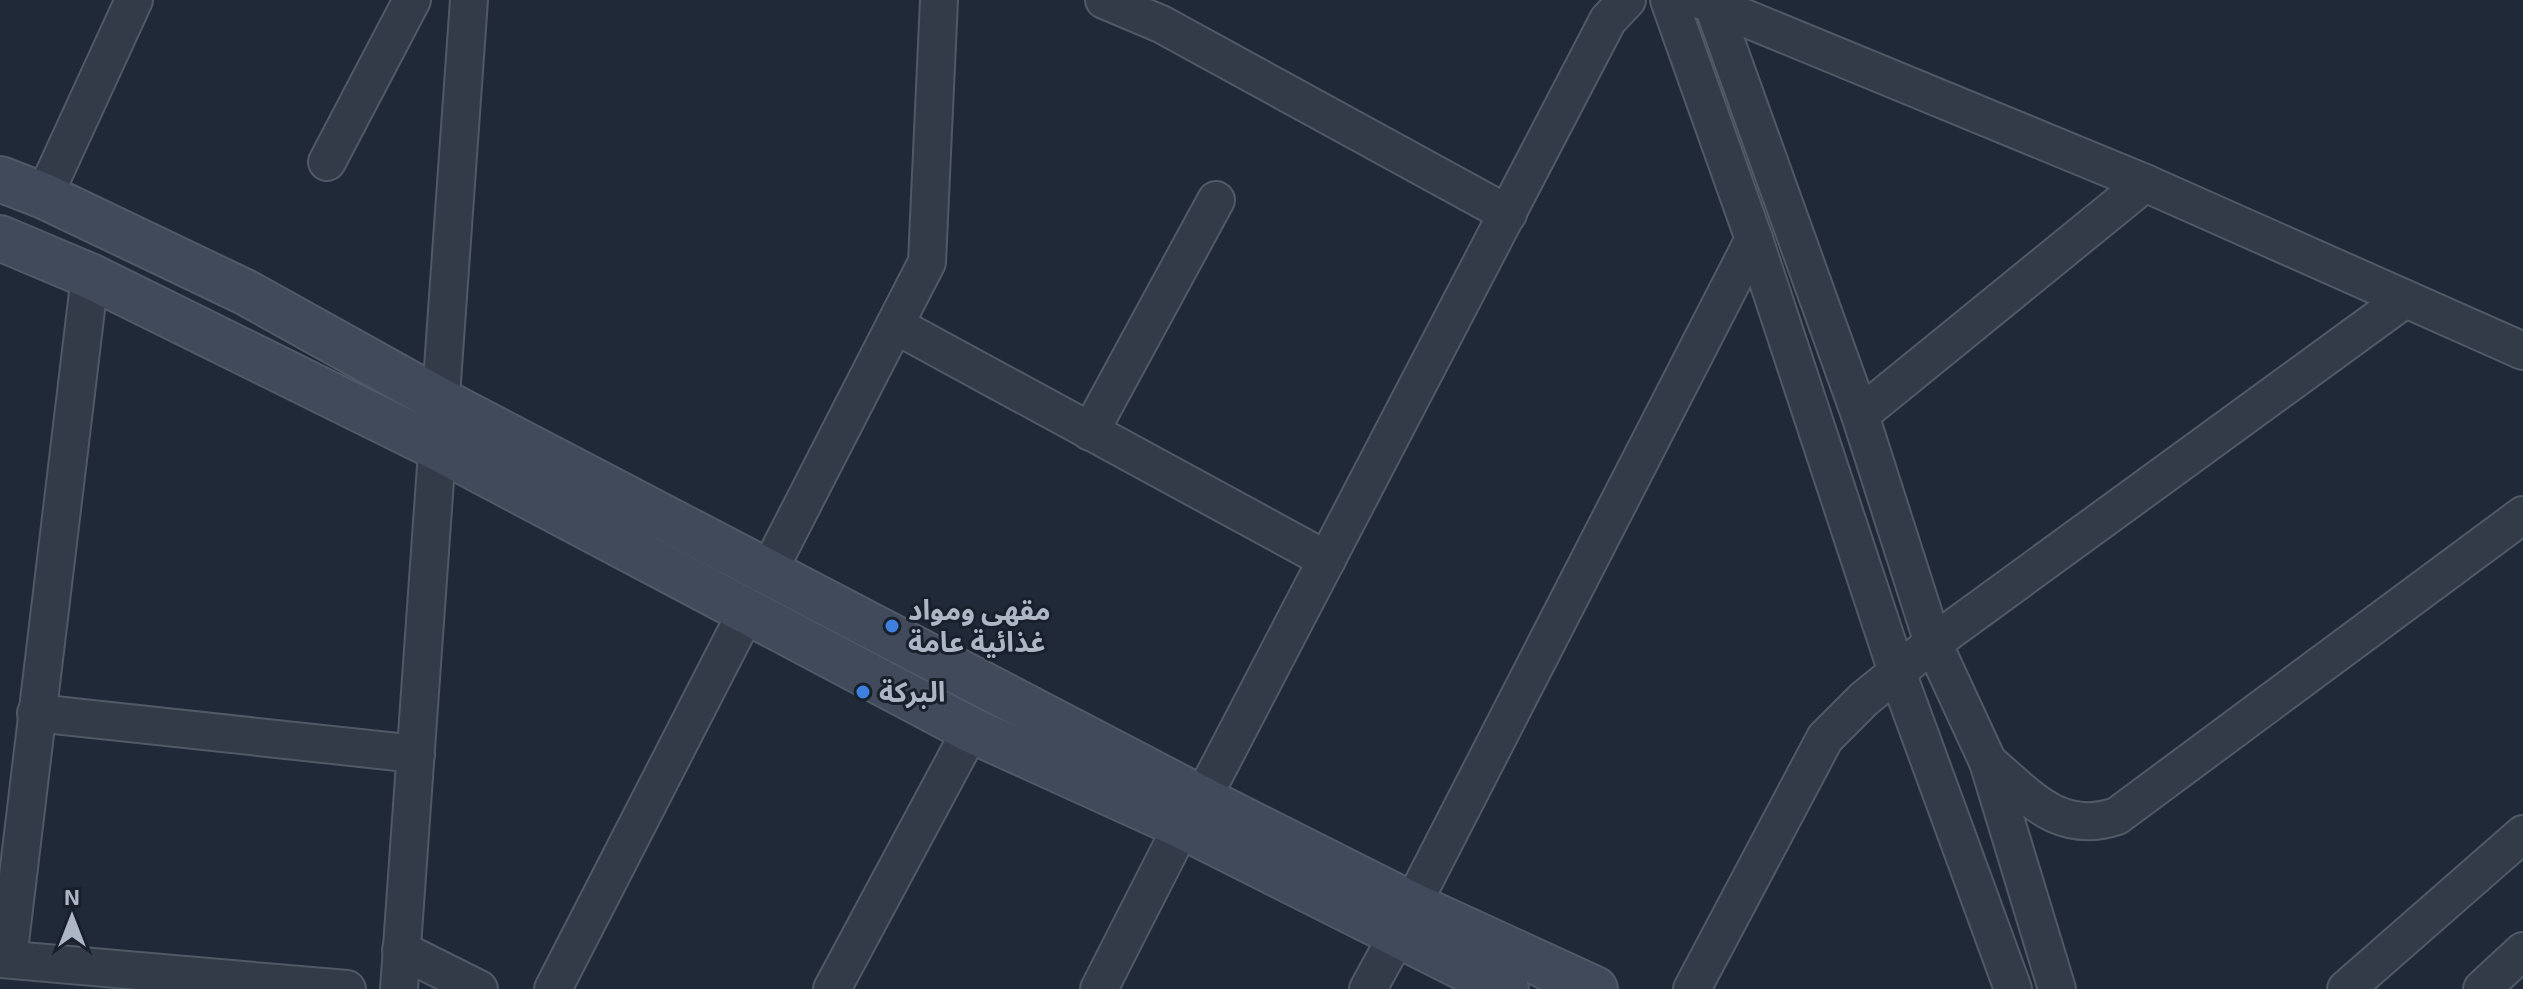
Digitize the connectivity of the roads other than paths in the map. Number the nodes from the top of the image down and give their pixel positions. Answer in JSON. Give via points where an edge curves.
{"nodes":[{"id":1,"x":134,"y":0,"type":"edge"},
{"id":2,"x":412,"y":0,"type":"edge"},
{"id":3,"x":469,"y":0,"type":"edge"},
{"id":4,"x":939,"y":0,"type":"edge"},
{"id":5,"x":1104,"y":0,"type":"edge"},
{"id":6,"x":1627,"y":0,"type":"edge"},
{"id":7,"x":1669,"y":0,"type":"edge"},
{"id":8,"x":1708,"y":1,"type":"edge"},
{"id":9,"x":1167,"y":12,"type":"edge"},
{"id":10,"x":327,"y":162,"type":"dead end"},
{"id":11,"x":0,"y":179,"type":"edge"},
{"id":12,"x":2145,"y":183,"type":"junction"},
{"id":13,"x":44,"y":196,"type":"junction"},
{"id":14,"x":1216,"y":200,"type":"dead end"},
{"id":15,"x":1508,"y":214,"type":"junction"},
{"id":16,"x":0,"y":238,"type":"edge"},
{"id":17,"x":1754,"y":239,"type":"junction"},
{"id":18,"x":90,"y":276,"type":"junction"},
{"id":19,"x":2405,"y":299,"type":"junction"},
{"id":20,"x":895,"y":325,"type":"junction"},
{"id":21,"x":2523,"y":351,"type":"edge"},
{"id":22,"x":441,"y":401,"type":"junction"},
{"id":23,"x":1860,"y":415,"type":"junction"},
{"id":24,"x":1090,"y":432,"type":"junction"},
{"id":25,"x":438,"y":448,"type":"junction"},
{"id":26,"x":2523,"y":515,"type":"edge"},
{"id":27,"x":1327,"y":560,"type":"junction"},
{"id":28,"x":768,"y":572,"type":"junction"},
{"id":29,"x":747,"y":611,"type":"junction"},
{"id":30,"x":1933,"y":643,"type":"junction"},
{"id":31,"x":1897,"y":672,"type":"junction"},
{"id":32,"x":36,"y":713,"type":"junction"},
{"id":33,"x":971,"y":730,"type":"junction"},
{"id":34,"x":416,"y":754,"type":"junction"},
{"id":35,"x":1988,"y":762,"type":"junction"},
{"id":36,"x":1192,"y":812,"type":"junction"},
{"id":37,"x":2523,"y":834,"type":"edge"},
{"id":38,"x":1405,"y":920,"type":"junction"},
{"id":39,"x":401,"y":950,"type":"junction"},
{"id":40,"x":2523,"y":951,"type":"edge"},
{"id":41,"x":4,"y":959,"type":"edge"},
{"id":42,"x":347,"y":989,"type":"edge"},
{"id":43,"x":399,"y":989,"type":"edge"},
{"id":44,"x":479,"y":989,"type":"edge"},
{"id":45,"x":553,"y":989,"type":"edge"},
{"id":46,"x":832,"y":989,"type":"edge"},
{"id":47,"x":1099,"y":989,"type":"edge"},
{"id":48,"x":1368,"y":989,"type":"edge"},
{"id":49,"x":1506,"y":989,"type":"edge"},
{"id":50,"x":1595,"y":989,"type":"edge"},
{"id":51,"x":1692,"y":989,"type":"edge"},
{"id":52,"x":2013,"y":989,"type":"edge"},
{"id":53,"x":2057,"y":989,"type":"edge"},
{"id":54,"x":2346,"y":989,"type":"edge"},
{"id":55,"x":2482,"y":989,"type":"edge"}],
"edges":[{"from":1,"to":13,"type":"street"},
{"from":2,"to":10,"type":"street"},
{"from":3,"to":22,"type":"street"},
{"from":4,"to":20,"type":"street","via":[[927,262]]},
{"from":5,"to":9,"type":"street"},
{"from":6,"to":15,"type":"street","via":[[1608,20]]},
{"from":7,"to":17,"type":"street"},
{"from":8,"to":12,"type":"street"},
{"from":8,"to":23,"type":"street"},
{"from":9,"to":15,"type":"street"},
{"from":11,"to":13,"type":"main road"},
{"from":12,"to":19,"type":"street"},
{"from":12,"to":23,"type":"street"},
{"from":13,"to":22,"type":"main road","via":[[245,292]]},
{"from":14,"to":24,"type":"street"},
{"from":15,"to":27,"type":"street"},
{"from":16,"to":18,"type":"main road"},
{"from":17,"to":31,"type":"street"},
{"from":17,"to":38,"type":"street"},
{"from":18,"to":25,"type":"main road"},
{"from":18,"to":32,"type":"street"},
{"from":19,"to":21,"type":"street"},
{"from":19,"to":30,"type":"street"},
{"from":20,"to":24,"type":"street"},
{"from":20,"to":28,"type":"street"},
{"from":22,"to":25,"type":"street"},
{"from":22,"to":28,"type":"main road"},
{"from":23,"to":30,"type":"street"},
{"from":24,"to":27,"type":"street"},
{"from":25,"to":29,"type":"main road"},
{"from":25,"to":34,"type":"street"},
{"from":26,"to":35,"type":"street","via":[[2117,816],[2088,823],[2058,817]]},
{"from":27,"to":36,"type":"street"},
{"from":28,"to":36,"type":"main road"},
{"from":29,"to":33,"type":"main road"},
{"from":29,"to":45,"type":"street"},
{"from":30,"to":31,"type":"street"},
{"from":30,"to":35,"type":"street"},
{"from":31,"to":51,"type":"street","via":[[1825,738]]},
{"from":31,"to":52,"type":"street"},
{"from":32,"to":34,"type":"street"},
{"from":32,"to":41,"type":"street"},
{"from":33,"to":36,"type":"main road"},
{"from":33,"to":46,"type":"street"},
{"from":34,"to":39,"type":"street"},
{"from":35,"to":53,"type":"street"},
{"from":36,"to":38,"type":"main road"},
{"from":36,"to":47,"type":"street"},
{"from":37,"to":54,"type":"street"},
{"from":38,"to":48,"type":"street"},
{"from":38,"to":49,"type":"main road"},
{"from":38,"to":50,"type":"main road"},
{"from":39,"to":43,"type":"street"},
{"from":39,"to":44,"type":"street"},
{"from":40,"to":55,"type":"street"},
{"from":41,"to":42,"type":"street"}]}
